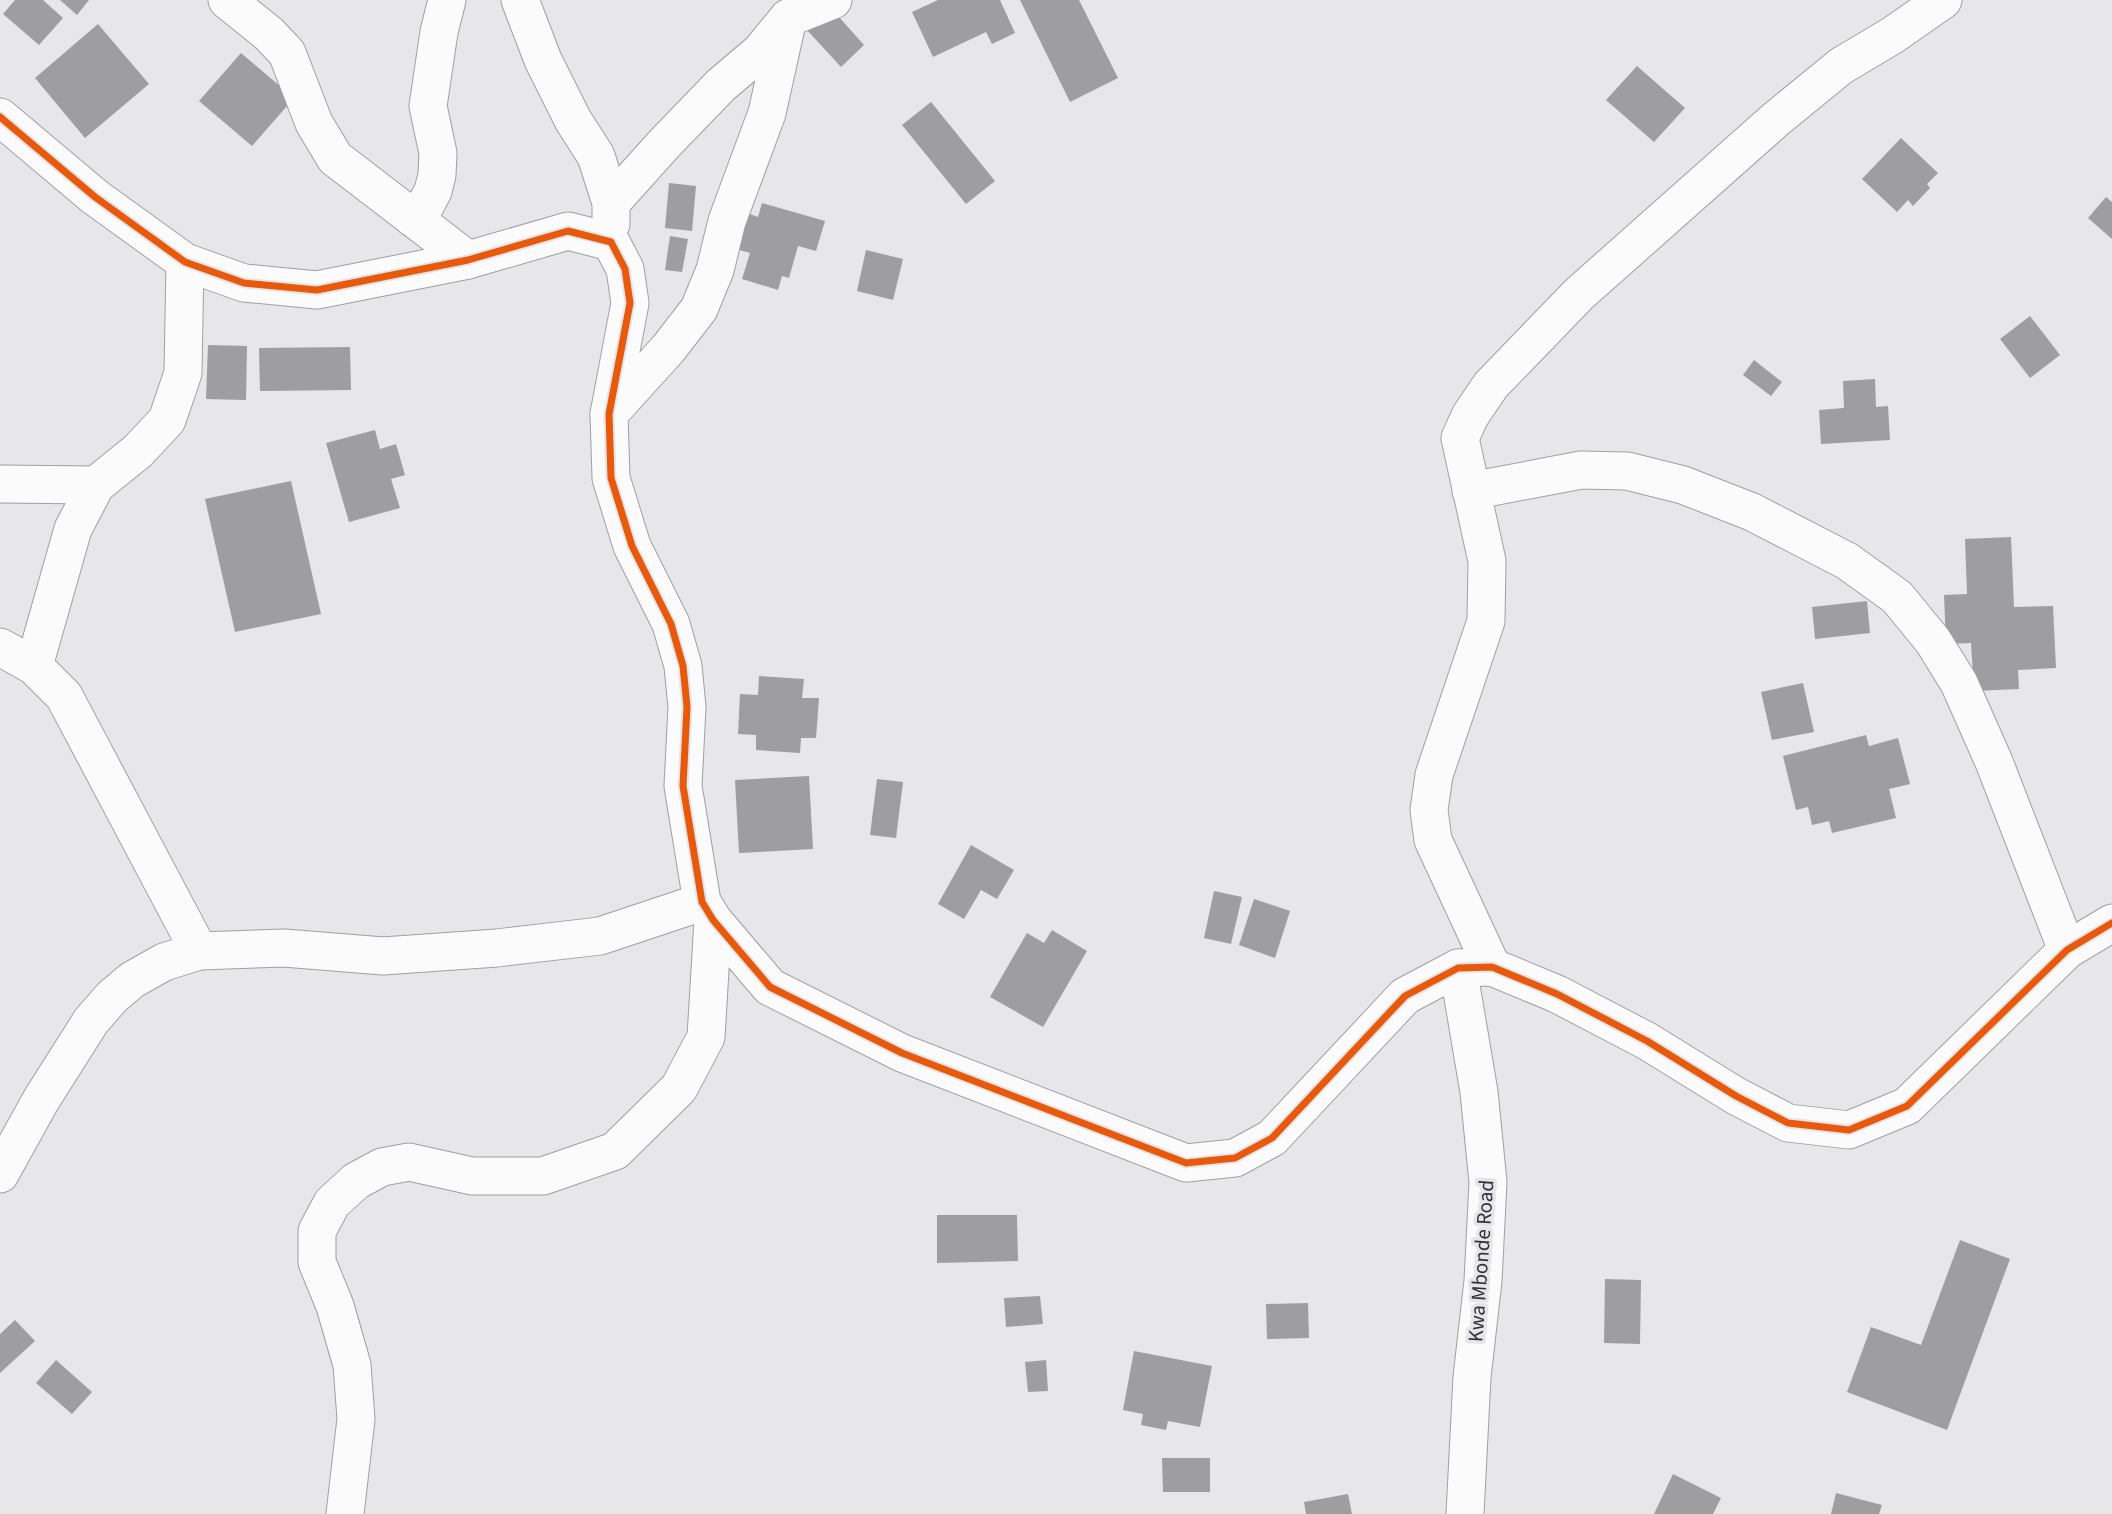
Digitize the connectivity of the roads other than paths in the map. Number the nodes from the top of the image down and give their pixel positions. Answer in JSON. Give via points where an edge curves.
{"nodes":[{"id":1,"x":226,"y":0,"type":"edge"},
{"id":2,"x":447,"y":0,"type":"edge"},
{"id":3,"x":520,"y":0,"type":"edge"},
{"id":4,"x":833,"y":0,"type":"edge"},
{"id":5,"x":1943,"y":0,"type":"edge"},
{"id":6,"x":788,"y":19,"type":"junction"},
{"id":7,"x":0,"y":117,"type":"edge"},
{"id":8,"x":611,"y":202,"type":"junction"},
{"id":9,"x":414,"y":219,"type":"junction"},
{"id":10,"x":611,"y":243,"type":"junction"},
{"id":11,"x":468,"y":260,"type":"junction"},
{"id":12,"x":185,"y":262,"type":"junction"},
{"id":13,"x":609,"y":414,"type":"junction"},
{"id":14,"x":0,"y":484,"type":"edge"},
{"id":15,"x":96,"y":485,"type":"junction"},
{"id":16,"x":1471,"y":491,"type":"junction"},
{"id":17,"x":0,"y":647,"type":"edge"},
{"id":18,"x":34,"y":666,"type":"junction"},
{"id":19,"x":708,"y":911,"type":"junction"},
{"id":20,"x":2112,"y":923,"type":"edge"},
{"id":21,"x":2067,"y":950,"type":"junction"},
{"id":22,"x":199,"y":951,"type":"junction"},
{"id":23,"x":1475,"y":967,"type":"junction"},
{"id":24,"x":0,"y":1174,"type":"edge"},
{"id":25,"x":345,"y":1514,"type":"edge"},
{"id":26,"x":1465,"y":1514,"type":"edge"}],
"edges":[{"from":1,"to":9,"type":"street","via":[[287,53],[314,123],[335,158]]},
{"from":2,"to":9,"type":"street","via":[[428,106],[438,153],[437,175],[433,191]]},
{"from":3,"to":8,"type":"street","via":[[543,60],[596,156]]},
{"from":4,"to":6,"type":"street"},
{"from":5,"to":16,"type":"street","name":"Kwa Mbonde Road","via":[[1841,65],[1775,120],[1579,294],[1491,385],[1460,438]]},
{"from":6,"to":8,"type":"street"},
{"from":6,"to":13,"type":"street","via":[[768,113],[699,309]]},
{"from":7,"to":12,"type":"street","via":[[95,197]]},
{"from":8,"to":10,"type":"street"},
{"from":9,"to":11,"type":"street"},
{"from":10,"to":11,"type":"street","via":[[568,231]]},
{"from":10,"to":13,"type":"street","via":[[625,269],[630,303]]},
{"from":11,"to":12,"type":"street","via":[[317,289],[244,284]]},
{"from":12,"to":15,"type":"street","via":[[183,373],[167,420]]},
{"from":13,"to":19,"type":"street","via":[[611,478],[632,546],[671,624],[683,666],[687,707],[683,786]]},
{"from":14,"to":15,"type":"street"},
{"from":15,"to":18,"type":"street","via":[[72,529]]},
{"from":16,"to":21,"type":"street","via":[[1581,470],[1627,471],[1672,482],[1752,512],[1847,561],[1897,597],[1933,640],[1959,683]]},
{"from":16,"to":23,"type":"street","name":"Kwa Mbonde Road","via":[[1487,561],[1486,621],[1434,775],[1429,810],[1433,840]]},
{"from":17,"to":18,"type":"street"},
{"from":18,"to":22,"type":"street","via":[[64,696]]},
{"from":19,"to":22,"type":"street","via":[[600,936],[497,948],[383,956],[284,948]]},
{"from":19,"to":23,"type":"street","via":[[770,987],[902,1053],[1186,1163],[1235,1158],[1272,1138],[1405,996]]},
{"from":19,"to":25,"type":"street","via":[[706,1037],[679,1088],[615,1151],[543,1176],[472,1176],[409,1162],[382,1167],[356,1181],[332,1203],[317,1231],[317,1262],[352,1365],[356,1419]]},
{"from":20,"to":21,"type":"street"},
{"from":21,"to":23,"type":"street","via":[[1907,1107],[1849,1130],[1788,1123],[1557,993]]},
{"from":22,"to":24,"type":"street","via":[[164,962],[112,997],[91,1021],[41,1100]]},
{"from":23,"to":26,"type":"street","name":"Kwa Mbonde Road","via":[[1479,1092],[1488,1182]]}]}
